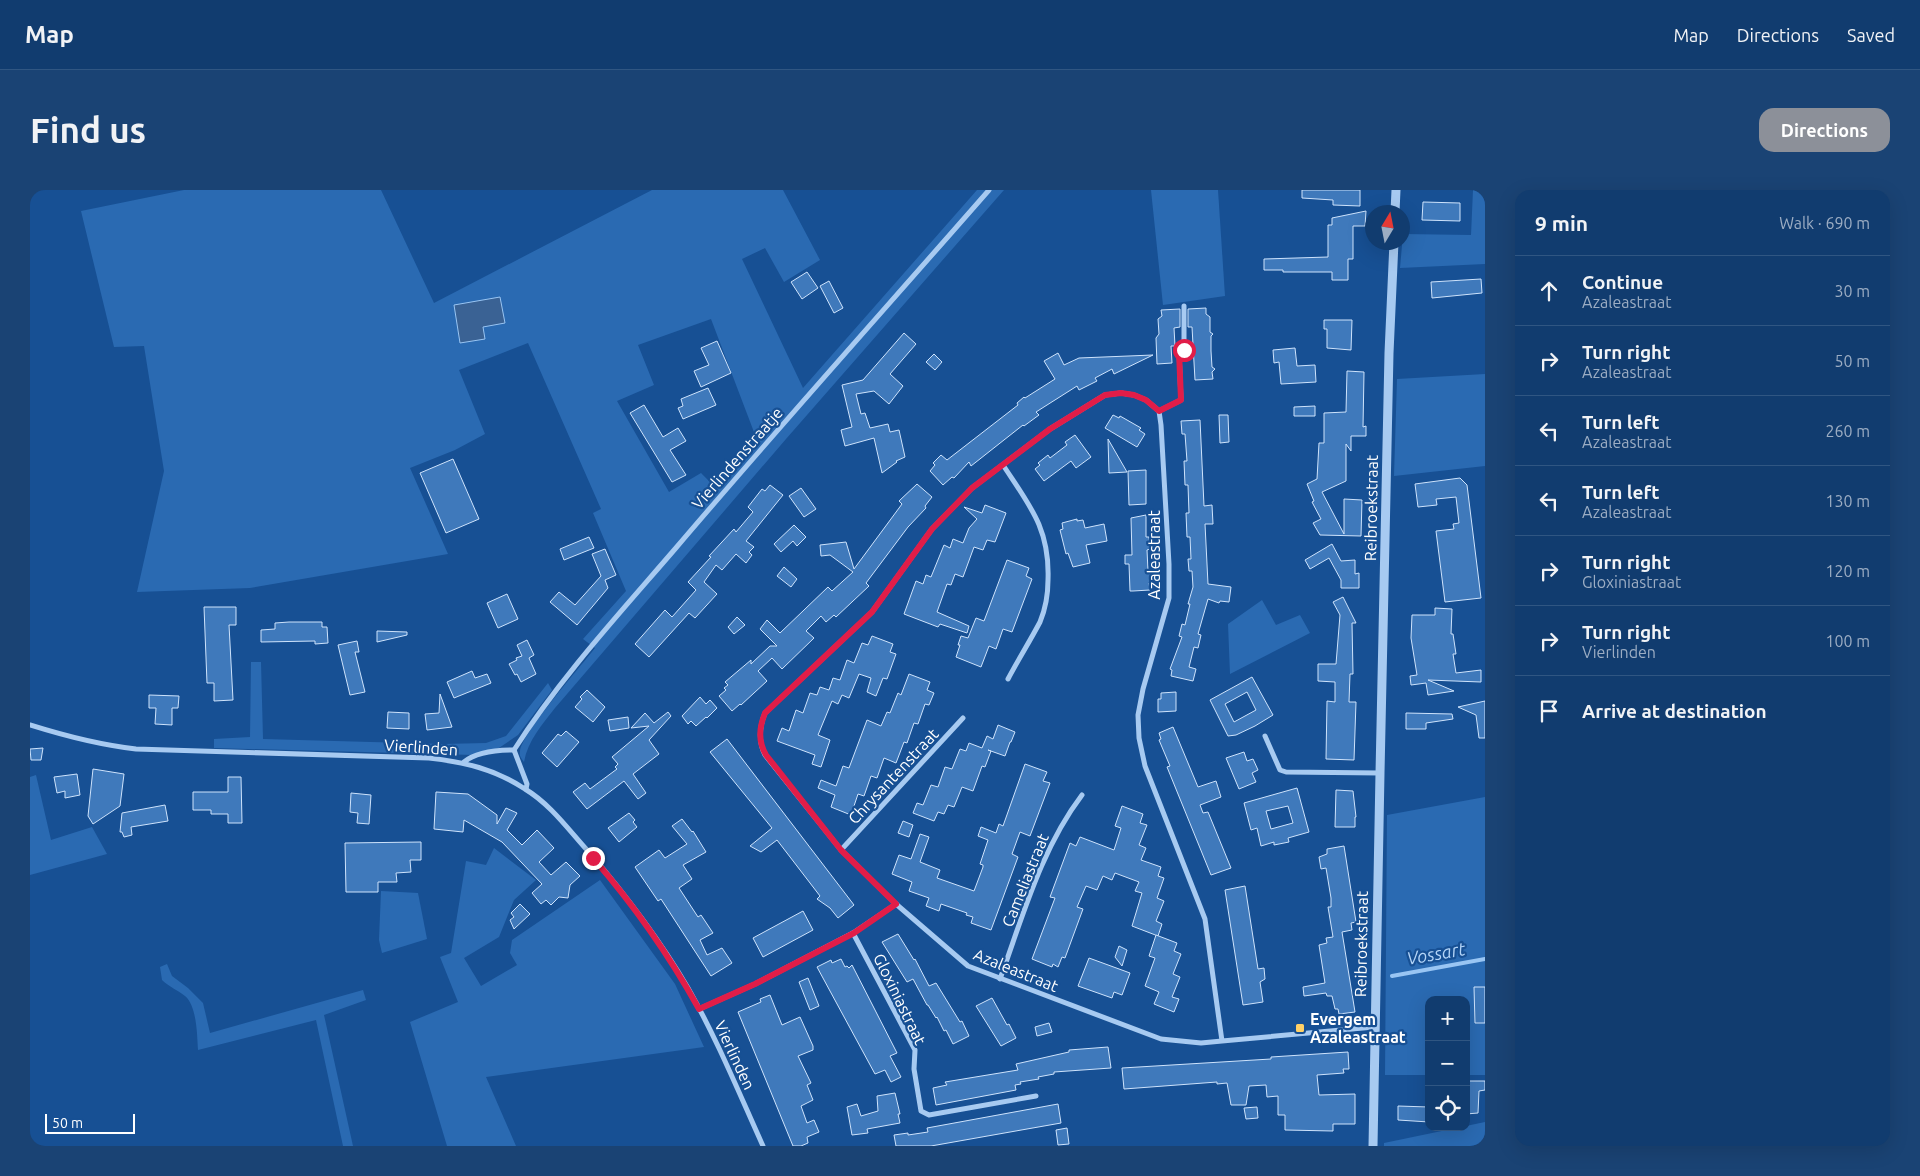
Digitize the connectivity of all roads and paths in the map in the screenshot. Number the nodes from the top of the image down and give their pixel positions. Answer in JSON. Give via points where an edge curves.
{"nodes":[{"id":1,"x":989,"y":190,"type":"edge"},
{"id":2,"x":1396,"y":190,"type":"edge"},
{"id":3,"x":1395,"y":205,"type":"edge"},
{"id":4,"x":1394,"y":250,"type":"edge"},
{"id":5,"x":1184,"y":306,"type":"dead end"},
{"id":6,"x":1159,"y":411,"type":"junction"},
{"id":7,"x":1004,"y":465,"type":"junction"},
{"id":8,"x":1008,"y":679,"type":"dead end"},
{"id":9,"x":963,"y":718,"type":"dead end"},
{"id":10,"x":30,"y":725,"type":"edge"},
{"id":11,"x":1265,"y":736,"type":"dead end"},
{"id":12,"x":514,"y":750,"type":"junction"},
{"id":13,"x":464,"y":762,"type":"junction"},
{"id":14,"x":1380,"y":773,"type":"junction"},
{"id":15,"x":526,"y":789,"type":"junction"},
{"id":16,"x":1082,"y":795,"type":"dead end"},
{"id":17,"x":841,"y":850,"type":"junction"},
{"id":18,"x":896,"y":904,"type":"junction"},
{"id":19,"x":854,"y":933,"type":"junction"},
{"id":20,"x":1000,"y":979,"type":"junction"},
{"id":21,"x":699,"y":1009,"type":"junction"},
{"id":22,"x":1374,"y":1028,"type":"junction"},
{"id":23,"x":1222,"y":1042,"type":"junction"},
{"id":24,"x":1036,"y":1096,"type":"dead end"},
{"id":25,"x":763,"y":1146,"type":"edge"},
{"id":26,"x":1374,"y":1146,"type":"edge"}],
"edges":[{"from":1,"to":12,"type":"street","name":"Vierlindenstraatje","via":[[612,622],[534,719]]},
{"from":2,"to":3,"type":"street"},
{"from":4,"to":14,"type":"street","name":"Reibroekstraat"},
{"from":5,"to":6,"type":"street","via":[[1184,350],[1179,351],[1181,400]]},
{"from":6,"to":7,"type":"street","name":"Azaleastraat","via":[[1134,395],[1105,395],[1050,429]]},
{"from":6,"to":23,"type":"street","name":"Azaleastraat","via":[[1169,598],[1143,689],[1138,715],[1139,738],[1145,766],[1205,919]]},
{"from":7,"to":8,"type":"street","via":[[1036,515],[1046,545],[1048,566],[1048,590],[1040,620]]},
{"from":7,"to":17,"type":"street","name":"Azaleastraat","via":[[972,488],[932,529],[872,612],[765,713],[760,746]]},
{"from":9,"to":17,"type":"street","name":"Chrysantenstraat"},
{"from":10,"to":13,"type":"street","name":"Vierlinden","via":[[74,739],[136,749],[429,758]]},
{"from":11,"to":14,"type":"street","via":[[1280,770],[1286,772]]},
{"from":12,"to":13,"type":"street","via":[[500,750]]},
{"from":12,"to":15,"type":"street"},
{"from":13,"to":15,"type":"street","name":"Vierlinden"},
{"from":14,"to":22,"type":"street","name":"Reibroekstraat"},
{"from":15,"to":21,"type":"street","name":"Vierlinden","via":[[555,814],[624,894],[653,932]]},
{"from":16,"to":20,"type":"street","name":"Cameliastraat","via":[[1048,850]]},
{"from":17,"to":18,"type":"street","name":"Azaleastraat"},
{"from":18,"to":19,"type":"street"},
{"from":18,"to":20,"type":"street","name":"Azaleastraat","via":[[968,966]]},
{"from":19,"to":21,"type":"street"},
{"from":19,"to":24,"type":"street","name":"Gloxiniastraat","via":[[915,1050],[914,1069],[922,1111],[929,1115]]},
{"from":20,"to":23,"type":"street","name":"Azaleastraat","via":[[1161,1039]]},
{"from":21,"to":25,"type":"street","name":"Vierlinden"},
{"from":22,"to":23,"type":"street","name":"Azaleastraat"},
{"from":22,"to":26,"type":"street","name":"Reibroekstraat"}]}
